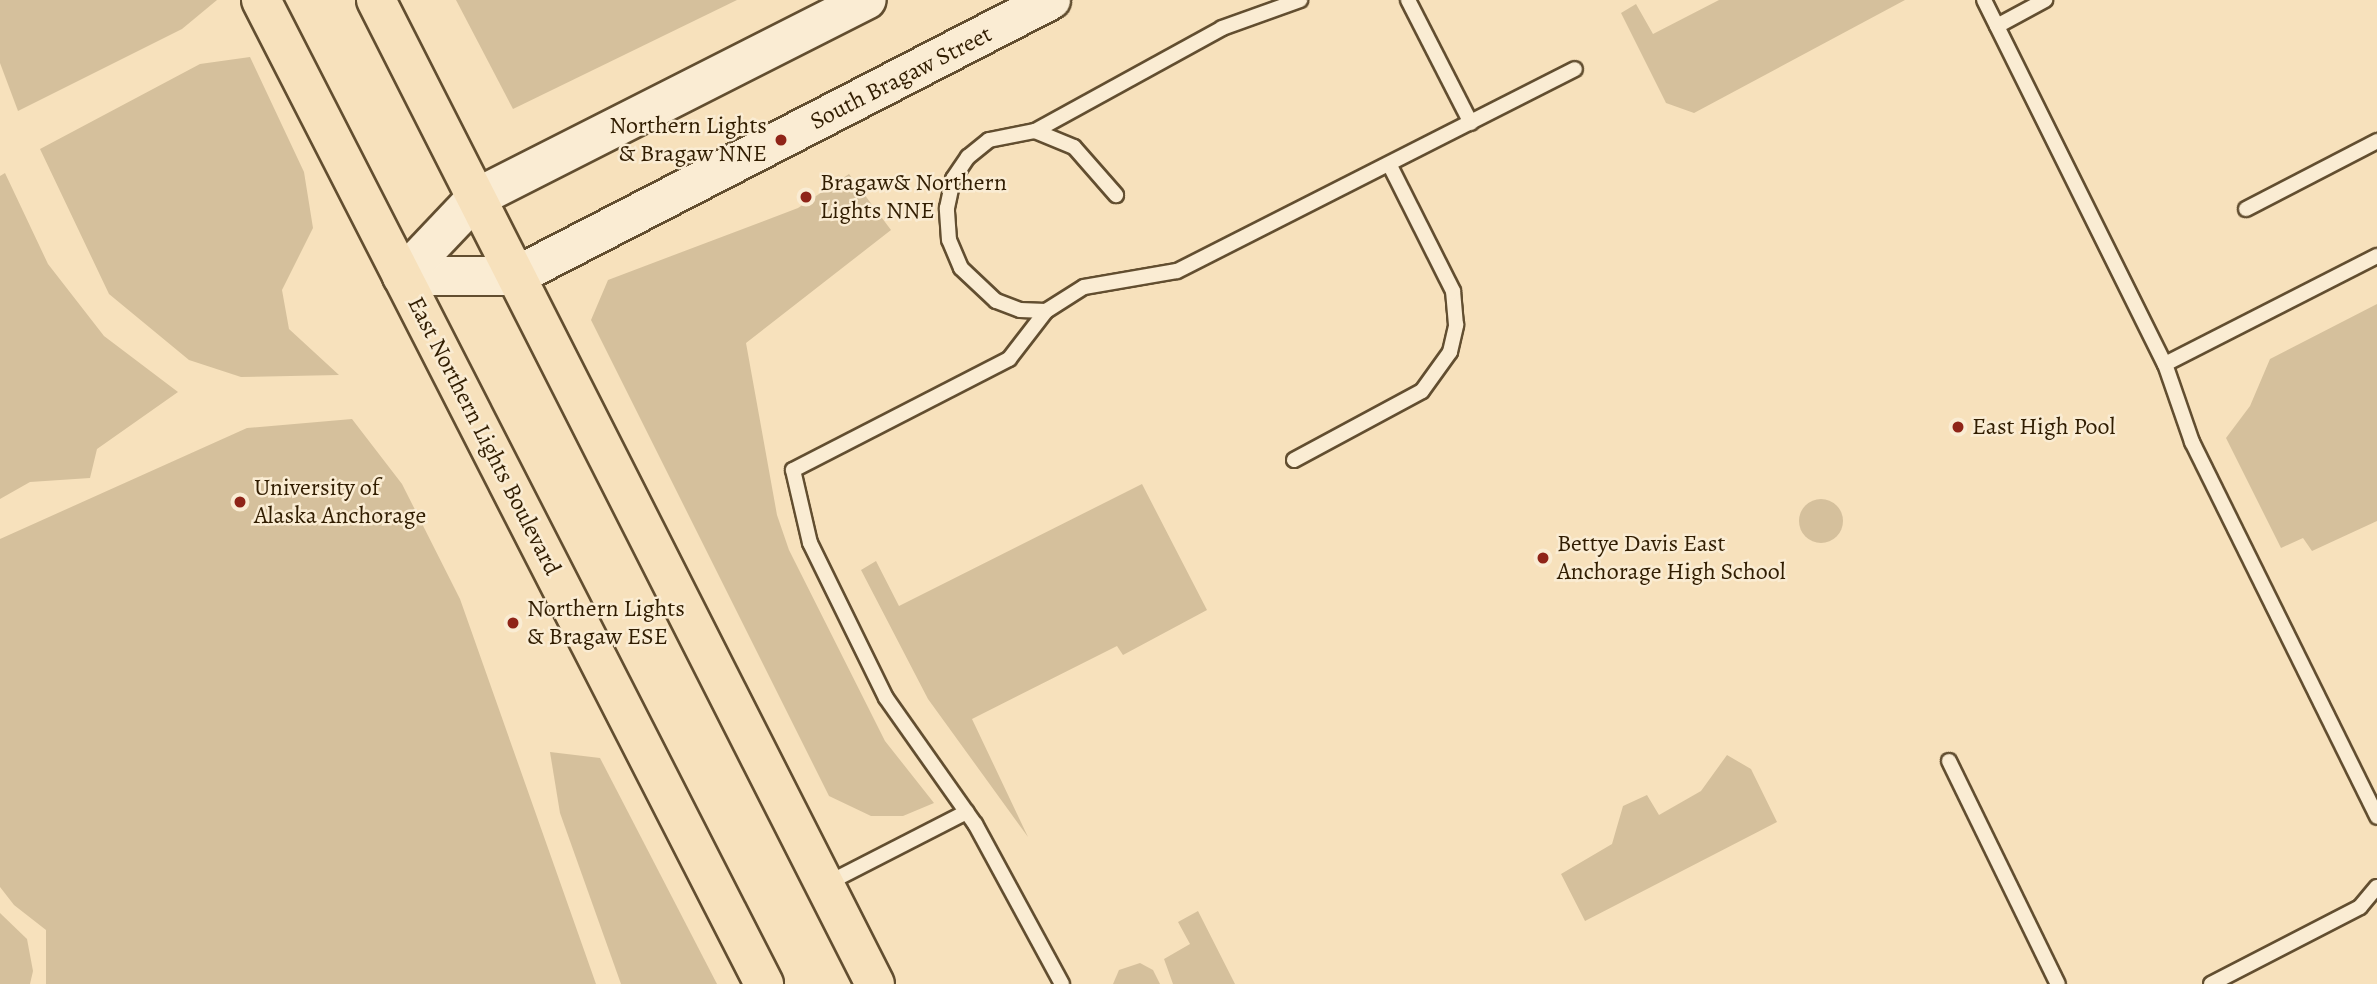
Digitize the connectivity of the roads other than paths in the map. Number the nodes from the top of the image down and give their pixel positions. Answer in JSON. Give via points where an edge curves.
{"nodes":[{"id":1,"x":261,"y":0,"type":"edge"},
{"id":2,"x":376,"y":0,"type":"edge"},
{"id":3,"x":867,"y":0,"type":"edge"},
{"id":4,"x":1051,"y":0,"type":"edge"},
{"id":5,"x":1300,"y":0,"type":"edge"},
{"id":6,"x":1408,"y":0,"type":"edge"},
{"id":7,"x":1984,"y":0,"type":"edge"},
{"id":8,"x":2045,"y":0,"type":"edge"},
{"id":9,"x":1997,"y":26,"type":"junction"},
{"id":10,"x":1576,"y":69,"type":"dead end"},
{"id":11,"x":1471,"y":123,"type":"junction"},
{"id":12,"x":1035,"y":131,"type":"junction"},
{"id":13,"x":2377,"y":141,"type":"edge"},
{"id":14,"x":1390,"y":164,"type":"junction"},
{"id":15,"x":1116,"y":195,"type":"dead end"},
{"id":16,"x":476,"y":198,"type":"junction"},
{"id":17,"x":2246,"y":209,"type":"dead end"},
{"id":18,"x":2377,"y":256,"type":"edge"},
{"id":19,"x":402,"y":276,"type":"junction"},
{"id":20,"x":516,"y":276,"type":"junction"},
{"id":21,"x":1046,"y":311,"type":"junction"},
{"id":22,"x":2165,"y":364,"type":"junction"},
{"id":23,"x":1294,"y":460,"type":"dead end"},
{"id":24,"x":1949,"y":761,"type":"dead end"},
{"id":25,"x":967,"y":812,"type":"junction"},
{"id":26,"x":2377,"y":817,"type":"edge"},
{"id":27,"x":825,"y":885,"type":"junction"},
{"id":28,"x":2377,"y":887,"type":"edge"},
{"id":29,"x":764,"y":984,"type":"edge"},
{"id":30,"x":875,"y":984,"type":"edge"},
{"id":31,"x":1062,"y":984,"type":"edge"},
{"id":32,"x":2058,"y":984,"type":"edge"},
{"id":33,"x":2211,"y":984,"type":"edge"}],
"edges":[{"from":1,"to":19,"type":"main road","name":"East Northern Lights Boulevard"},
{"from":2,"to":16,"type":"main road"},
{"from":3,"to":16,"type":"main road"},
{"from":4,"to":20,"type":"main road","name":"South Bragaw Street"},
{"from":5,"to":12,"type":"lane","via":[[1222,28]]},
{"from":6,"to":11,"type":"lane"},
{"from":7,"to":9,"type":"lane"},
{"from":8,"to":9,"type":"lane"},
{"from":9,"to":22,"type":"lane"},
{"from":10,"to":11,"type":"lane"},
{"from":11,"to":14,"type":"lane"},
{"from":12,"to":15,"type":"lane","via":[[1074,147]]},
{"from":12,"to":21,"type":"lane","via":[[989,140],[968,157],[953,179],[947,208],[949,240],[976,288],[1020,310]]},
{"from":13,"to":17,"type":"lane"},
{"from":14,"to":21,"type":"lane","via":[[1177,271],[1084,287]]},
{"from":14,"to":23,"type":"lane","via":[[1453,291],[1456,325],[1450,352],[1422,391]]},
{"from":16,"to":19,"type":"main road"},
{"from":16,"to":20,"type":"main road"},
{"from":18,"to":22,"type":"lane"},
{"from":19,"to":20,"type":"main road","name":"South Bragaw Street"},
{"from":19,"to":29,"type":"main road","name":"East Northern Lights Boulevard"},
{"from":20,"to":27,"type":"main road"},
{"from":21,"to":25,"type":"lane","via":[[1009,359],[793,470],[810,543],[886,698]]},
{"from":22,"to":26,"type":"lane","via":[[2192,442]]},
{"from":24,"to":32,"type":"lane"},
{"from":25,"to":27,"type":"lane"},
{"from":25,"to":31,"type":"lane"},
{"from":27,"to":30,"type":"main road"},
{"from":28,"to":33,"type":"lane","via":[[2360,907]]}]}
